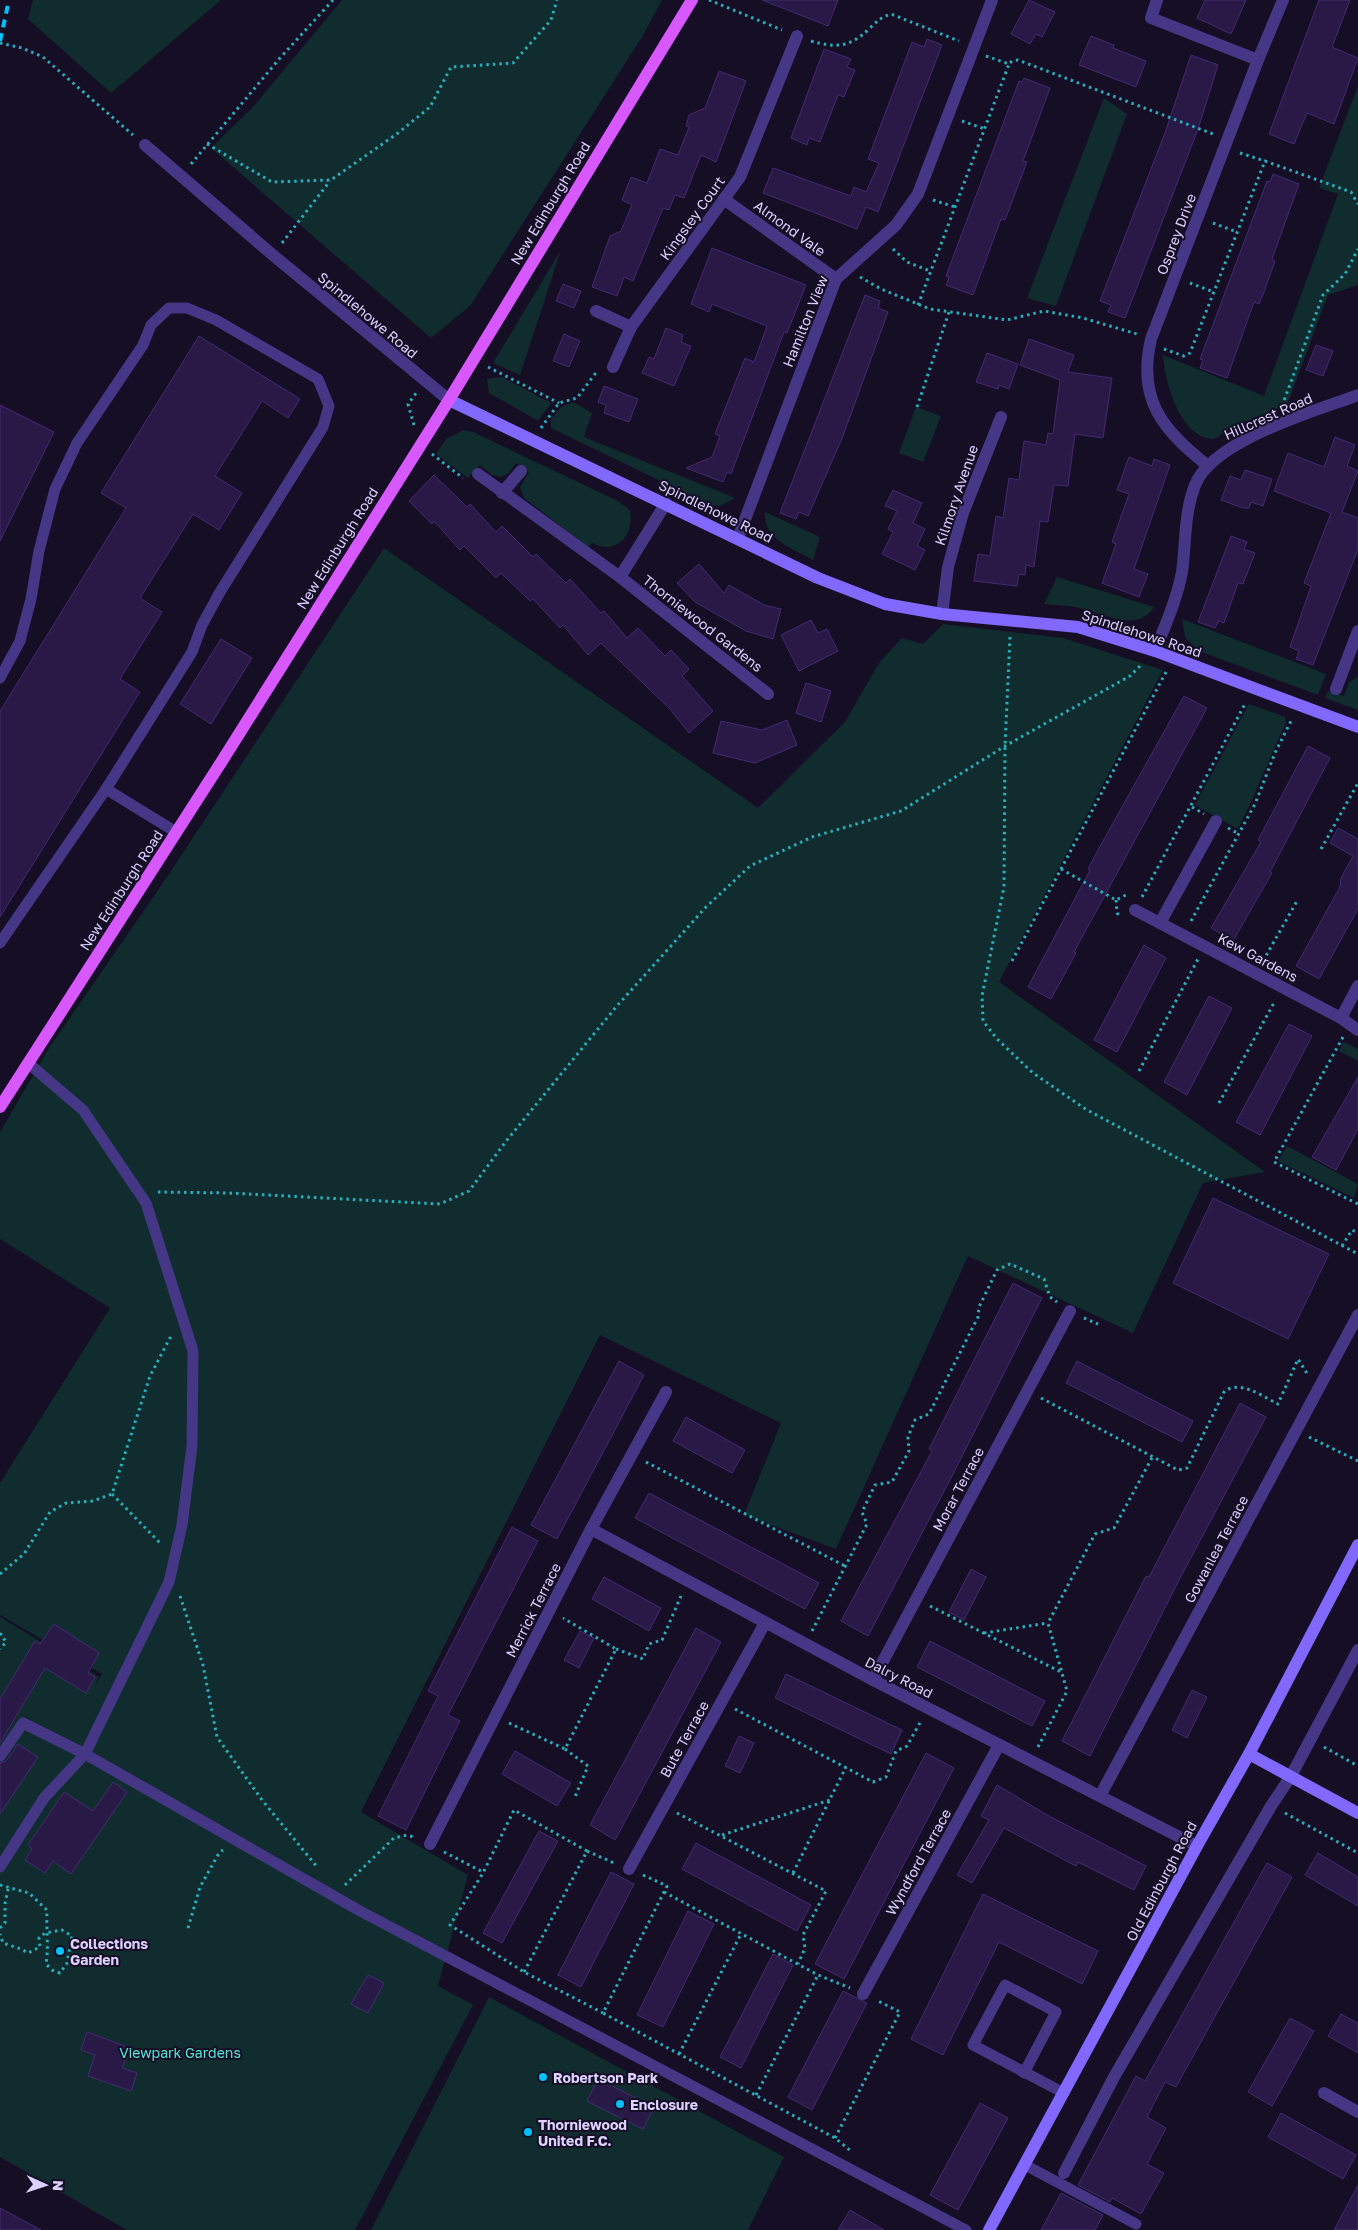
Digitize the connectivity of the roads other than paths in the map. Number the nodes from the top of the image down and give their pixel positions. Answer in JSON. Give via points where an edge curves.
{"nodes":[{"id":1,"x":692,"y":0,"type":"edge"},
{"id":2,"x":992,"y":0,"type":"edge"},
{"id":3,"x":1157,"y":0,"type":"edge"},
{"id":4,"x":1283,"y":0,"type":"edge"},
{"id":5,"x":797,"y":36,"type":"road end"},
{"id":6,"x":1258,"y":60,"type":"junction"},
{"id":7,"x":145,"y":145,"type":"road end"},
{"id":8,"x":725,"y":200,"type":"junction"},
{"id":9,"x":836,"y":280,"type":"junction"},
{"id":10,"x":596,"y":311,"type":"dead end"},
{"id":11,"x":631,"y":327,"type":"junction"},
{"id":12,"x":612,"y":367,"type":"road end"},
{"id":13,"x":1358,"y":395,"type":"edge"},
{"id":14,"x":449,"y":400,"type":"junction"},
{"id":15,"x":1001,"y":417,"type":"dead end"},
{"id":16,"x":1208,"y":466,"type":"junction"},
{"id":17,"x":520,"y":472,"type":"dead end"},
{"id":18,"x":478,"y":474,"type":"dead end"},
{"id":19,"x":502,"y":493,"type":"junction"},
{"id":20,"x":666,"y":503,"type":"junction"},
{"id":21,"x":738,"y":538,"type":"junction"},
{"id":22,"x":620,"y":577,"type":"junction"},
{"id":23,"x":942,"y":614,"type":"junction"},
{"id":24,"x":1358,"y":631,"type":"edge"},
{"id":25,"x":1155,"y":651,"type":"junction"},
{"id":26,"x":0,"y":678,"type":"edge"},
{"id":27,"x":1336,"y":689,"type":"dead end"},
{"id":28,"x":768,"y":694,"type":"dead end"},
{"id":29,"x":1358,"y":727,"type":"edge"},
{"id":30,"x":106,"y":790,"type":"junction"},
{"id":31,"x":1216,"y":821,"type":"dead end"},
{"id":32,"x":176,"y":832,"type":"junction"},
{"id":33,"x":1138,"y":905,"type":"road end"},
{"id":34,"x":1160,"y":923,"type":"junction"},
{"id":35,"x":0,"y":942,"type":"edge"},
{"id":36,"x":1358,"y":986,"type":"edge"},
{"id":37,"x":1350,"y":1024,"type":"edge"},
{"id":38,"x":28,"y":1063,"type":"junction"},
{"id":39,"x":0,"y":1107,"type":"edge"},
{"id":40,"x":1070,"y":1311,"type":"road end"},
{"id":41,"x":1358,"y":1315,"type":"edge"},
{"id":42,"x":666,"y":1392,"type":"dead end"},
{"id":43,"x":591,"y":1529,"type":"junction"},
{"id":44,"x":1358,"y":1545,"type":"edge"},
{"id":45,"x":765,"y":1623,"type":"junction"},
{"id":46,"x":1358,"y":1650,"type":"edge"},
{"id":47,"x":872,"y":1680,"type":"junction"},
{"id":48,"x":999,"y":1745,"type":"junction"},
{"id":49,"x":85,"y":1754,"type":"junction"},
{"id":50,"x":1249,"y":1754,"type":"junction"},
{"id":51,"x":0,"y":1756,"type":"edge"},
{"id":52,"x":1291,"y":1776,"type":"junction"},
{"id":53,"x":1100,"y":1796,"type":"junction"},
{"id":54,"x":1358,"y":1813,"type":"edge"},
{"id":55,"x":430,"y":1844,"type":"road end"},
{"id":56,"x":1197,"y":1846,"type":"junction"},
{"id":57,"x":0,"y":1867,"type":"edge"},
{"id":58,"x":629,"y":1869,"type":"road end"},
{"id":59,"x":863,"y":1994,"type":"road end"},
{"id":60,"x":1024,"y":2073,"type":"junction"},
{"id":61,"x":1324,"y":2092,"type":"dead end"},
{"id":62,"x":1064,"y":2094,"type":"junction"},
{"id":63,"x":1358,"y":2112,"type":"edge"},
{"id":64,"x":1024,"y":2165,"type":"junction"},
{"id":65,"x":1064,"y":2173,"type":"dead end"},
{"id":66,"x":1136,"y":2224,"type":"dead end"},
{"id":67,"x":966,"y":2230,"type":"edge"},
{"id":68,"x":989,"y":2230,"type":"edge"}],
"edges":[{"from":1,"to":14,"type":"main road","name":"New Edinburgh Road"},
{"from":2,"to":9,"type":"street","name":"Hamilton View","via":[[918,194],[896,224]]},
{"from":3,"to":6,"type":"street","via":[[1151,18]]},
{"from":4,"to":6,"type":"street","name":"Osprey Drive"},
{"from":5,"to":8,"type":"street","name":"Kingsley Court","via":[[740,177]]},
{"from":6,"to":16,"type":"street","name":"Osprey Drive","via":[[1151,339],[1146,362],[1147,384],[1164,424]]},
{"from":7,"to":14,"type":"street","name":"Spindlehowe Road"},
{"from":8,"to":9,"type":"street","name":"Almond Vale"},
{"from":8,"to":11,"type":"street","name":"Kingsley Court"},
{"from":9,"to":21,"type":"street","name":"Hamilton View"},
{"from":10,"to":11,"type":"street"},
{"from":11,"to":12,"type":"street","name":"Kingsley Court"},
{"from":13,"to":16,"type":"street","name":"Hillcrest Road","via":[[1274,427],[1226,450]]},
{"from":14,"to":20,"type":"street","name":"Spindlehowe Road"},
{"from":14,"to":32,"type":"main road","name":"New Edinburgh Road"},
{"from":15,"to":23,"type":"street","name":"Kilmory Avenue","via":[[963,513],[948,567]]},
{"from":16,"to":25,"type":"street","name":"Hillcrest Road","via":[[1196,484],[1189,507],[1182,573]]},
{"from":17,"to":19,"type":"street"},
{"from":18,"to":19,"type":"street","name":"Thorniewood Gardens"},
{"from":19,"to":22,"type":"street","name":"Thorniewood Gardens"},
{"from":20,"to":21,"type":"street","name":"Spindlehowe Road"},
{"from":20,"to":22,"type":"street"},
{"from":21,"to":23,"type":"street","name":"Spindlehowe Road","via":[[818,578],[885,604]]},
{"from":22,"to":28,"type":"street","name":"Thorniewood Gardens"},
{"from":23,"to":25,"type":"street","name":"Spindlehowe Road","via":[[1078,627]]},
{"from":24,"to":27,"type":"street"},
{"from":25,"to":29,"type":"street","name":"Spindlehowe Road"},
{"from":26,"to":30,"type":"lane","via":[[20,641],[32,599],[39,551],[54,489],[77,443],[143,344],[151,325],[169,308],[187,308],[216,320],[318,379],[329,406],[323,427],[220,592],[192,652]]},
{"from":30,"to":32,"type":"lane"},
{"from":30,"to":35,"type":"lane"},
{"from":31,"to":34,"type":"street"},
{"from":32,"to":38,"type":"main road","name":"New Edinburgh Road"},
{"from":33,"to":34,"type":"street","name":"Kew Gardens"},
{"from":34,"to":37,"type":"street","name":"Kew Gardens"},
{"from":36,"to":37,"type":"street"},
{"from":38,"to":39,"type":"main road","name":"New Edinburgh Road"},
{"from":38,"to":49,"type":"lane","via":[[83,1110],[146,1203],[193,1351],[192,1446],[182,1525],[169,1582]]},
{"from":40,"to":47,"type":"street","name":"Morar Terrace"},
{"from":41,"to":53,"type":"street","name":"Gowanlea Terrace"},
{"from":42,"to":43,"type":"street","name":"Merrick Terrace"},
{"from":43,"to":45,"type":"street","name":"Dalry Road"},
{"from":43,"to":55,"type":"street","name":"Merrick Terrace"},
{"from":44,"to":50,"type":"street","name":"Old Edinburgh Road"},
{"from":45,"to":47,"type":"street","name":"Dalry Road"},
{"from":45,"to":58,"type":"street","name":"Bute Terrace"},
{"from":46,"to":52,"type":"street"},
{"from":47,"to":48,"type":"street","name":"Dalry Road"},
{"from":48,"to":53,"type":"street","name":"Dalry Road"},
{"from":48,"to":59,"type":"street","name":"Wyndford Terrace"},
{"from":49,"to":51,"type":"lane","via":[[23,1723]]},
{"from":49,"to":57,"type":"lane","via":[[44,1798]]},
{"from":49,"to":67,"type":"lane","via":[[360,1911]]},
{"from":50,"to":52,"type":"street"},
{"from":50,"to":56,"type":"street","name":"Old Edinburgh Road"},
{"from":52,"to":54,"type":"street"},
{"from":52,"to":65,"type":"street","via":[[1114,2077]]},
{"from":53,"to":56,"type":"street","name":"Dalry Road"},
{"from":56,"to":62,"type":"street","name":"Old Edinburgh Road"},
{"from":60,"to":60,"type":"lane","via":[[973,2045],[1005,1985],[1056,2012]]},
{"from":60,"to":62,"type":"lane"},
{"from":61,"to":63,"type":"street"},
{"from":62,"to":64,"type":"street","name":"Old Edinburgh Road"},
{"from":64,"to":66,"type":"lane"},
{"from":64,"to":68,"type":"street","name":"Old Edinburgh Road"}]}
